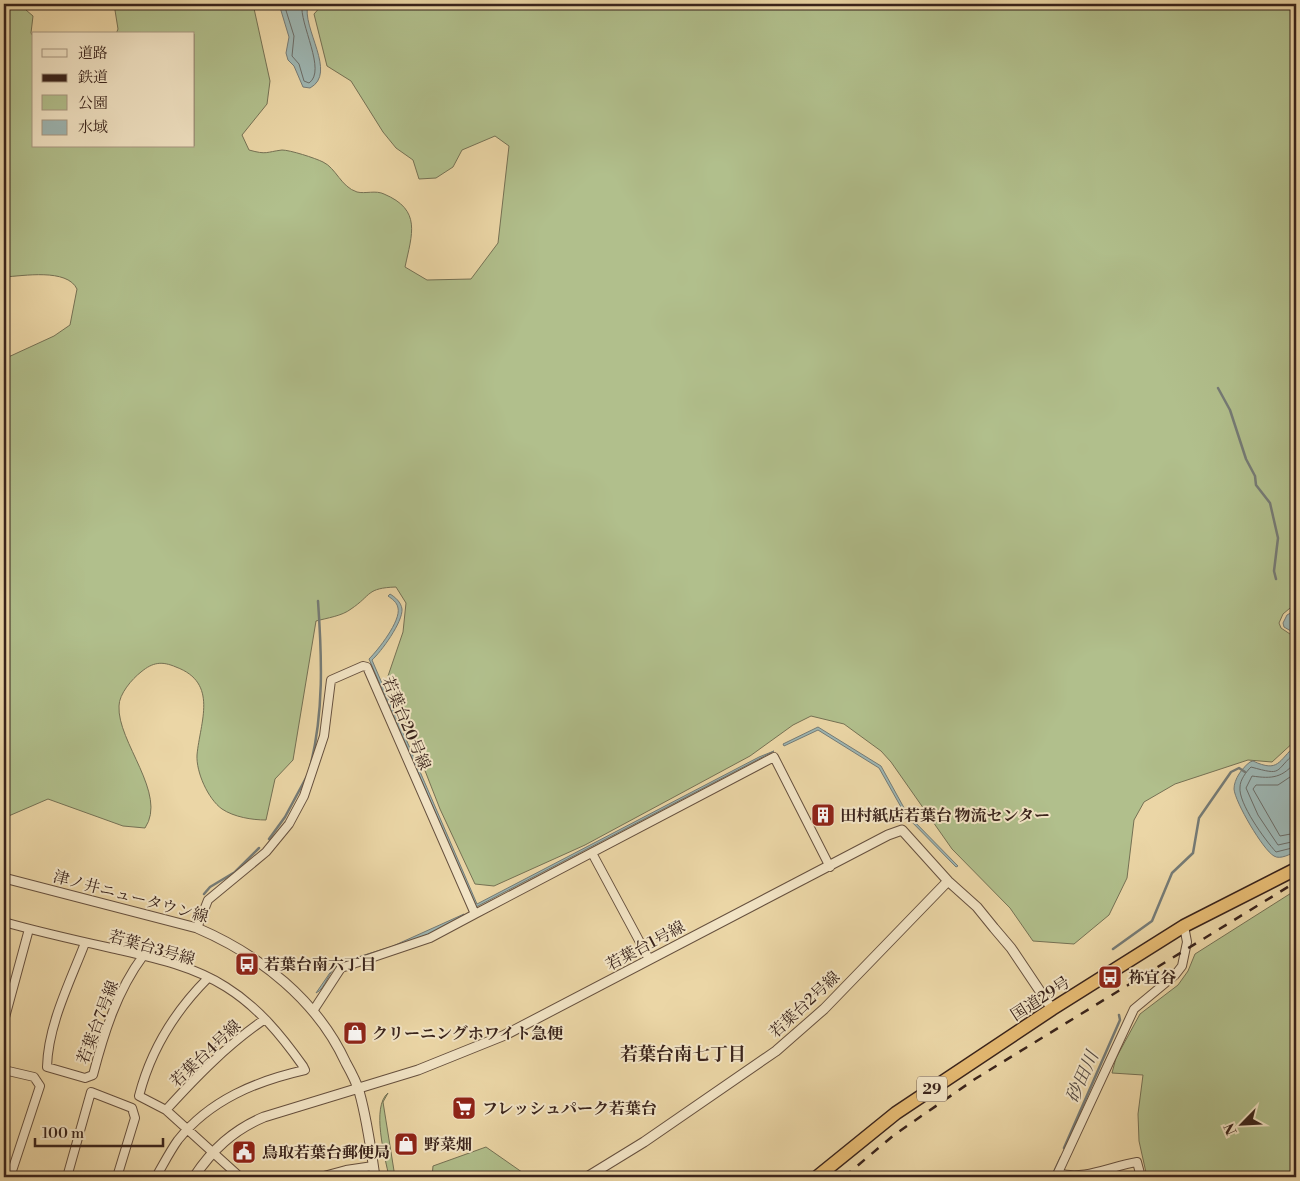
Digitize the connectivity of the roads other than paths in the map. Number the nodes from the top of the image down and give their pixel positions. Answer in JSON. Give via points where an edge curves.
{"nodes":[{"id":1,"x":592,"y":853,"type":"junction"},
{"id":2,"x":830,"y":867,"type":"junction"},
{"id":3,"x":1296,"y":869,"type":"edge"},
{"id":4,"x":4,"y":878,"type":"edge"},
{"id":5,"x":948,"y":881,"type":"junction"},
{"id":6,"x":475,"y":914,"type":"junction"},
{"id":7,"x":4,"y":922,"type":"edge"},
{"id":8,"x":1184,"y":926,"type":"junction"},
{"id":9,"x":197,"y":928,"type":"junction"},
{"id":10,"x":29,"y":930,"type":"junction"},
{"id":11,"x":85,"y":942,"type":"junction"},
{"id":12,"x":143,"y":956,"type":"junction"},
{"id":13,"x":649,"y":960,"type":"junction"},
{"id":14,"x":208,"y":978,"type":"junction"},
{"id":15,"x":1052,"y":1009,"type":"junction"},
{"id":16,"x":313,"y":1011,"type":"junction"},
{"id":17,"x":265,"y":1019,"type":"junction"},
{"id":18,"x":4,"y":1021,"type":"edge"},
{"id":19,"x":4,"y":1070,"type":"edge"},
{"id":20,"x":359,"y":1089,"type":"junction"},
{"id":21,"x":166,"y":1110,"type":"junction"},
{"id":22,"x":189,"y":1129,"type":"junction"},
{"id":23,"x":213,"y":1152,"type":"junction"},
{"id":24,"x":373,"y":1166,"type":"junction"},
{"id":25,"x":1057,"y":1175,"type":"edge"},
{"id":26,"x":10,"y":1177,"type":"edge"},
{"id":27,"x":67,"y":1177,"type":"edge"},
{"id":28,"x":117,"y":1177,"type":"edge"},
{"id":29,"x":156,"y":1177,"type":"edge"},
{"id":30,"x":194,"y":1177,"type":"edge"},
{"id":31,"x":240,"y":1177,"type":"edge"},
{"id":32,"x":320,"y":1177,"type":"edge"},
{"id":33,"x":375,"y":1177,"type":"edge"},
{"id":34,"x":587,"y":1177,"type":"edge"},
{"id":35,"x":817,"y":1177,"type":"edge"},
{"id":36,"x":1142,"y":1177,"type":"edge"}],
"edges":[{"from":1,"to":2,"type":"street","via":[[774,758]]},
{"from":1,"to":6,"type":"street"},
{"from":1,"to":13,"type":"street"},
{"from":2,"to":5,"type":"street","name":"若葉台1号線","via":[[902,830]]},
{"from":2,"to":13,"type":"street","name":"若葉台1号線"},
{"from":3,"to":8,"type":"highway","name":"国道29号","number":"29"},
{"from":4,"to":9,"type":"street","name":"津ノ井ニュータウン線"},
{"from":5,"to":15,"type":"street","name":"若葉台1号線","via":[[976,907],[1011,948]]},
{"from":5,"to":34,"type":"street","name":"若葉台2号線","via":[[824,1009],[776,1051]]},
{"from":6,"to":9,"type":"street","name":"若葉台20号線","via":[[370,672],[367,666],[363,666],[329,683],[324,736],[304,796],[289,824],[266,852],[208,900]]},
{"from":6,"to":16,"type":"street","via":[[430,938],[341,968]]},
{"from":7,"to":10,"type":"street","name":"若葉台3号線"},
{"from":8,"to":15,"type":"highway","name":"国道29号","number":"29"},
{"from":8,"to":25,"type":"street","via":[[1187,942],[1182,966],[1134,1009]]},
{"from":9,"to":16,"type":"street","name":"津ノ井ニュータウン線","via":[[216,936],[279,976]]},
{"from":10,"to":11,"type":"street","name":"若葉台3号線"},
{"from":10,"to":18,"type":"street"},
{"from":11,"to":12,"type":"street","name":"若葉台3号線"},
{"from":11,"to":12,"type":"street","name":"若葉台7号線","via":[[47,1054],[47,1067],[85,1078],[93,1075],[112,1014]]},
{"from":12,"to":14,"type":"street","name":"若葉台3号線"},
{"from":13,"to":20,"type":"street","name":"若葉台1号線","via":[[505,1034],[418,1070]]},
{"from":14,"to":17,"type":"street","name":"若葉台3号線","via":[[226,987]]},
{"from":14,"to":21,"type":"street","via":[[186,1000],[171,1022],[156,1046],[145,1074],[139,1096]]},
{"from":15,"to":35,"type":"highway","name":"国道29号","number":"29","via":[[896,1113]]},
{"from":16,"to":20,"type":"street","name":"津ノ井ニュータウン線","via":[[340,1048]]},
{"from":17,"to":21,"type":"street","name":"若葉台4号線","via":[[205,1068]]},
{"from":17,"to":22,"type":"street","name":"若葉台3号線","via":[[282,1036],[305,1070],[235,1092]]},
{"from":19,"to":26,"type":"street","via":[[34,1077],[40,1086]]},
{"from":20,"to":23,"type":"street","name":"若葉台1号線","via":[[242,1126]]},
{"from":20,"to":24,"type":"street","name":"津ノ井ニュータウン線"},
{"from":21,"to":22,"type":"street"},
{"from":22,"to":23,"type":"street"},
{"from":22,"to":29,"type":"street","name":"若葉台3号線"},
{"from":23,"to":30,"type":"street","name":"若葉台1号線"},
{"from":23,"to":31,"type":"street"},
{"from":24,"to":32,"type":"street"},
{"from":24,"to":33,"type":"street","name":"津ノ井ニュータウン線"},
{"from":25,"to":36,"type":"street","via":[[1081,1176],[1137,1162]]},
{"from":27,"to":28,"type":"street","via":[[91,1092],[132,1108],[135,1118]]}]}
